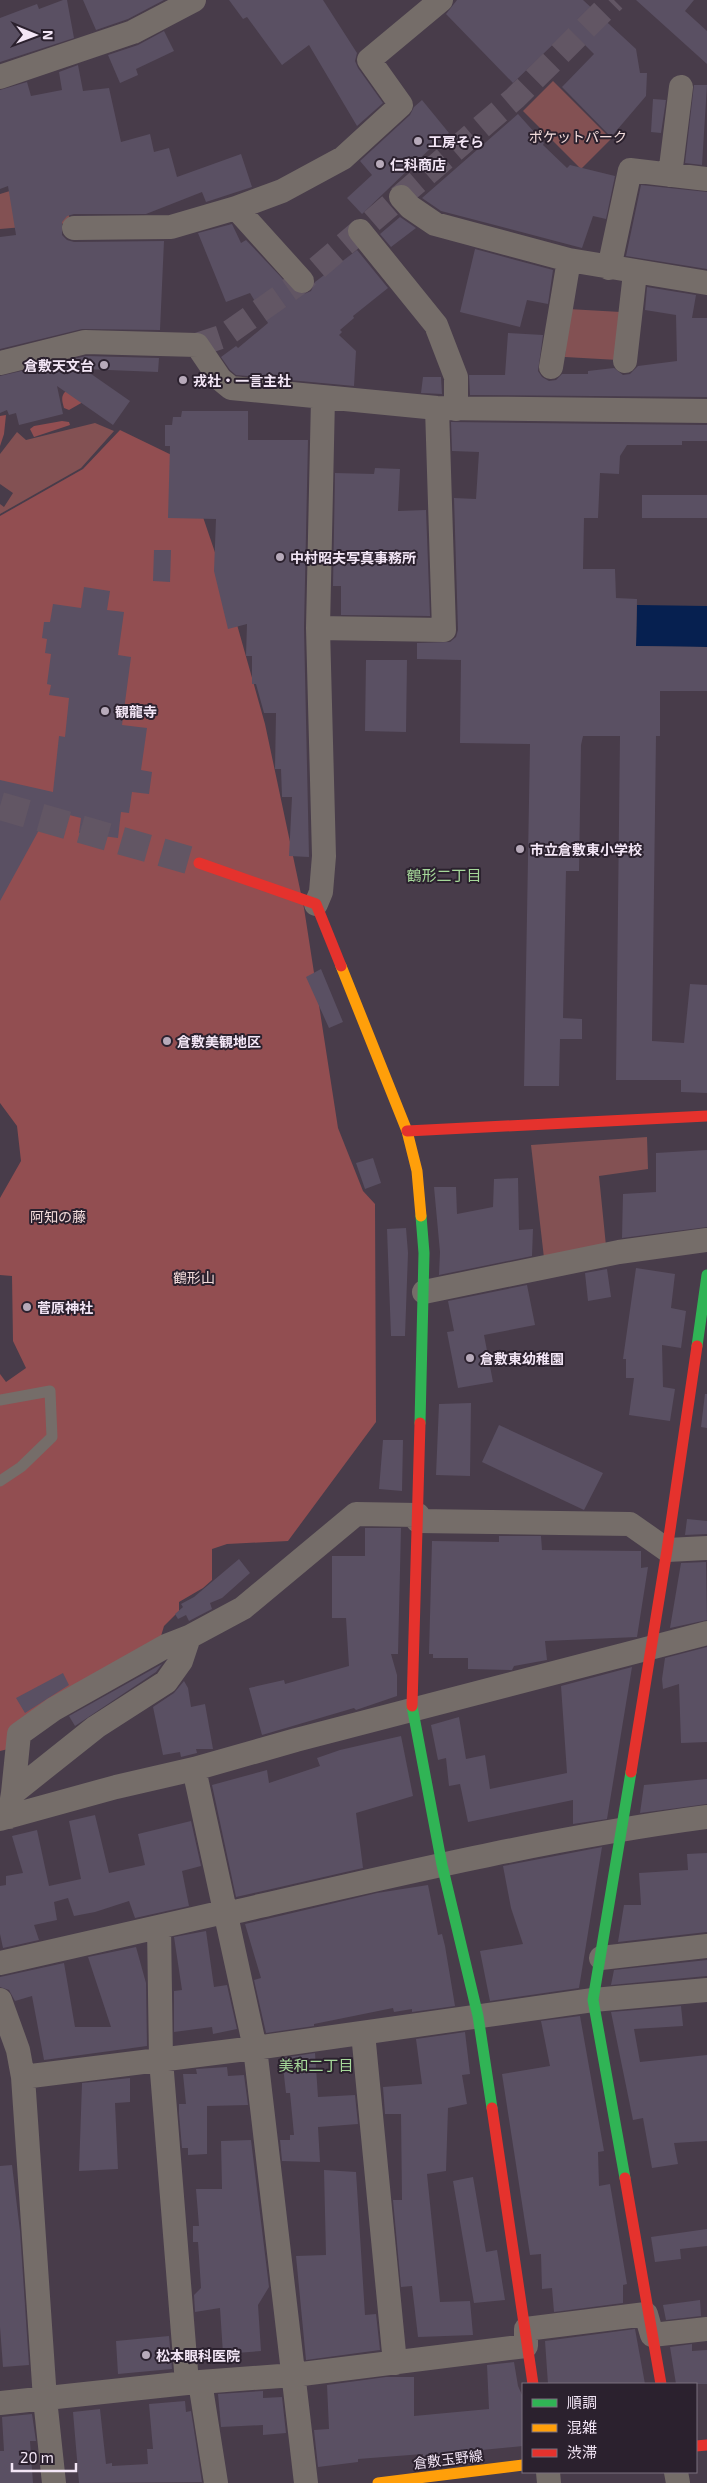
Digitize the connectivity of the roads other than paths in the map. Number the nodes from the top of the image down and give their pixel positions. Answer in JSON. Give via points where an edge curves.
{"nodes":[{"id":1,"x":194,"y":0,"type":"edge"},
{"id":2,"x":441,"y":0,"type":"edge"},
{"id":3,"x":0,"y":77,"type":"edge"},
{"id":4,"x":680,"y":87,"type":"dead end"},
{"id":5,"x":670,"y":175,"type":"junction"},
{"id":6,"x":707,"y":179,"type":"edge"},
{"id":7,"x":405,"y":202,"type":"dead end"},
{"id":8,"x":236,"y":208,"type":"junction"},
{"id":9,"x":74,"y":228,"type":"dead end"},
{"id":10,"x":363,"y":234,"type":"dead end"},
{"id":11,"x":569,"y":260,"type":"junction"},
{"id":12,"x":609,"y":268,"type":"junction"},
{"id":13,"x":635,"y":273,"type":"junction"},
{"id":14,"x":297,"y":276,"type":"dead end"},
{"id":15,"x":707,"y":283,"type":"edge"},
{"id":16,"x":1,"y":361,"type":"edge"},
{"id":17,"x":625,"y":361,"type":"dead end"},
{"id":18,"x":551,"y":367,"type":"dead end"},
{"id":19,"x":323,"y":398,"type":"junction"},
{"id":20,"x":446,"y":408,"type":"junction"},
{"id":21,"x":707,"y":411,"type":"edge"},
{"id":22,"x":318,"y":628,"type":"junction"},
{"id":23,"x":199,"y":863,"type":"tunnel mouth"},
{"id":24,"x":316,"y":904,"type":"junction"},
{"id":25,"x":707,"y":1116,"type":"edge"},
{"id":26,"x":407,"y":1131,"type":"junction"},
{"id":27,"x":707,"y":1240,"type":"edge"},
{"id":28,"x":707,"y":1275,"type":"edge"},
{"id":29,"x":424,"y":1292,"type":"junction"},
{"id":30,"x":0,"y":1400,"type":"edge"},
{"id":31,"x":0,"y":1481,"type":"edge"},
{"id":32,"x":418,"y":1518,"type":"junction"},
{"id":33,"x":707,"y":1548,"type":"edge"},
{"id":34,"x":667,"y":1550,"type":"junction"},
{"id":35,"x":707,"y":1634,"type":"edge"},
{"id":36,"x":189,"y":1637,"type":"junction"},
{"id":37,"x":650,"y":1649,"type":"junction"},
{"id":38,"x":412,"y":1711,"type":"junction"},
{"id":39,"x":8,"y":1753,"type":"edge"},
{"id":40,"x":194,"y":1769,"type":"junction"},
{"id":41,"x":12,"y":1793,"type":"junction"},
{"id":42,"x":707,"y":1817,"type":"edge"},
{"id":43,"x":4,"y":1818,"type":"edge"},
{"id":44,"x":623,"y":1828,"type":"junction"},
{"id":45,"x":442,"y":1865,"type":"junction"},
{"id":46,"x":224,"y":1912,"type":"junction"},
{"id":47,"x":159,"y":1926,"type":"junction"},
{"id":48,"x":707,"y":1946,"type":"edge"},
{"id":49,"x":601,"y":1958,"type":"junction"},
{"id":50,"x":0,"y":1963,"type":"edge"},
{"id":51,"x":707,"y":1990,"type":"edge"},
{"id":52,"x":0,"y":2000,"type":"edge"},
{"id":53,"x":593,"y":2000,"type":"junction"},
{"id":54,"x":478,"y":2016,"type":"junction"},
{"id":55,"x":363,"y":2033,"type":"junction"},
{"id":56,"x":255,"y":2048,"type":"junction"},
{"id":57,"x":9,"y":2052,"type":"edge"},
{"id":58,"x":161,"y":2060,"type":"junction"},
{"id":59,"x":23,"y":2077,"type":"junction"},
{"id":60,"x":707,"y":2329,"type":"edge"},
{"id":61,"x":652,"y":2335,"type":"junction"},
{"id":62,"x":526,"y":2346,"type":"junction"},
{"id":63,"x":395,"y":2363,"type":"junction"},
{"id":64,"x":294,"y":2375,"type":"junction"},
{"id":65,"x":194,"y":2382,"type":"junction"},
{"id":66,"x":533,"y":2383,"type":"edge"},
{"id":67,"x":661,"y":2383,"type":"edge"},
{"id":68,"x":45,"y":2398,"type":"junction"},
{"id":69,"x":0,"y":2403,"type":"edge"},
{"id":70,"x":522,"y":2465,"type":"edge"},
{"id":71,"x":54,"y":2483,"type":"edge"},
{"id":72,"x":216,"y":2483,"type":"edge"},
{"id":73,"x":306,"y":2483,"type":"edge"},
{"id":74,"x":378,"y":2483,"type":"edge"}],
"edges":[{"from":1,"to":3,"type":"street","via":[[133,32]]},
{"from":2,"to":8,"type":"street","via":[[369,60],[401,105],[343,158],[282,191]]},
{"from":4,"to":5,"type":"street"},
{"from":5,"to":6,"type":"street"},
{"from":5,"to":12,"type":"street","via":[[630,170]]},
{"from":7,"to":11,"type":"street","via":[[435,224]]},
{"from":8,"to":9,"type":"street","via":[[170,227]]},
{"from":8,"to":14,"type":"street"},
{"from":10,"to":20,"type":"street","via":[[436,325],[456,377]]},
{"from":11,"to":12,"type":"street"},
{"from":11,"to":18,"type":"street"},
{"from":12,"to":13,"type":"street"},
{"from":13,"to":15,"type":"street"},
{"from":13,"to":17,"type":"street"},
{"from":16,"to":19,"type":"street","via":[[85,342],[196,345],[220,379],[231,388]]},
{"from":19,"to":20,"type":"street"},
{"from":19,"to":22,"type":"street"},
{"from":20,"to":21,"type":"street"},
{"from":20,"to":22,"type":"street","via":[[444,630]]},
{"from":22,"to":24,"type":"street","via":[[324,856],[321,892]]},
{"from":23,"to":24,"type":"street"},
{"from":24,"to":26,"type":"street"},
{"from":25,"to":26,"type":"street"},
{"from":26,"to":29,"type":"street","via":[[417,1171],[422,1214]]},
{"from":27,"to":29,"type":"street","via":[[619,1252]]},
{"from":28,"to":34,"type":"street"},
{"from":29,"to":32,"type":"street"},
{"from":30,"to":31,"type":"lane","via":[[50,1391],[52,1438],[21,1467]]},
{"from":32,"to":34,"type":"street","via":[[630,1524]]},
{"from":32,"to":36,"type":"street","via":[[356,1514],[243,1608]]},
{"from":32,"to":38,"type":"street"},
{"from":33,"to":34,"type":"street"},
{"from":34,"to":37,"type":"street"},
{"from":35,"to":37,"type":"street"},
{"from":36,"to":39,"type":"street","via":[[166,1646],[54,1708],[18,1734]]},
{"from":36,"to":41,"type":"street","via":[[181,1661],[166,1682],[96,1728]]},
{"from":37,"to":38,"type":"street"},
{"from":37,"to":44,"type":"street"},
{"from":38,"to":40,"type":"street"},
{"from":38,"to":45,"type":"street"},
{"from":39,"to":41,"type":"street"},
{"from":40,"to":43,"type":"street"},
{"from":40,"to":46,"type":"street"},
{"from":41,"to":43,"type":"street"},
{"from":42,"to":44,"type":"street"},
{"from":44,"to":45,"type":"street"},
{"from":44,"to":49,"type":"street"},
{"from":45,"to":46,"type":"street"},
{"from":45,"to":54,"type":"street"},
{"from":46,"to":47,"type":"street"},
{"from":46,"to":56,"type":"street"},
{"from":47,"to":50,"type":"street"},
{"from":47,"to":58,"type":"street"},
{"from":48,"to":49,"type":"street"},
{"from":49,"to":53,"type":"street"},
{"from":51,"to":53,"type":"street"},
{"from":52,"to":57,"type":"street"},
{"from":53,"to":54,"type":"street"},
{"from":53,"to":61,"type":"street"},
{"from":54,"to":55,"type":"street"},
{"from":54,"to":62,"type":"street"},
{"from":55,"to":56,"type":"street"},
{"from":55,"to":63,"type":"street"},
{"from":56,"to":58,"type":"street"},
{"from":56,"to":64,"type":"street"},
{"from":57,"to":59,"type":"street"},
{"from":58,"to":59,"type":"street"},
{"from":58,"to":65,"type":"street"},
{"from":59,"to":68,"type":"street"},
{"from":60,"to":61,"type":"street"},
{"from":61,"to":62,"type":"street","via":[[646,2314],[526,2328]]},
{"from":61,"to":67,"type":"street"},
{"from":62,"to":63,"type":"street"},
{"from":62,"to":66,"type":"street"},
{"from":63,"to":64,"type":"street"},
{"from":64,"to":65,"type":"street"},
{"from":64,"to":73,"type":"street"},
{"from":65,"to":68,"type":"street"},
{"from":65,"to":72,"type":"street"},
{"from":68,"to":69,"type":"street"},
{"from":68,"to":71,"type":"street"},
{"from":70,"to":74,"type":"street","name":"倉敷玉野線"}]}
